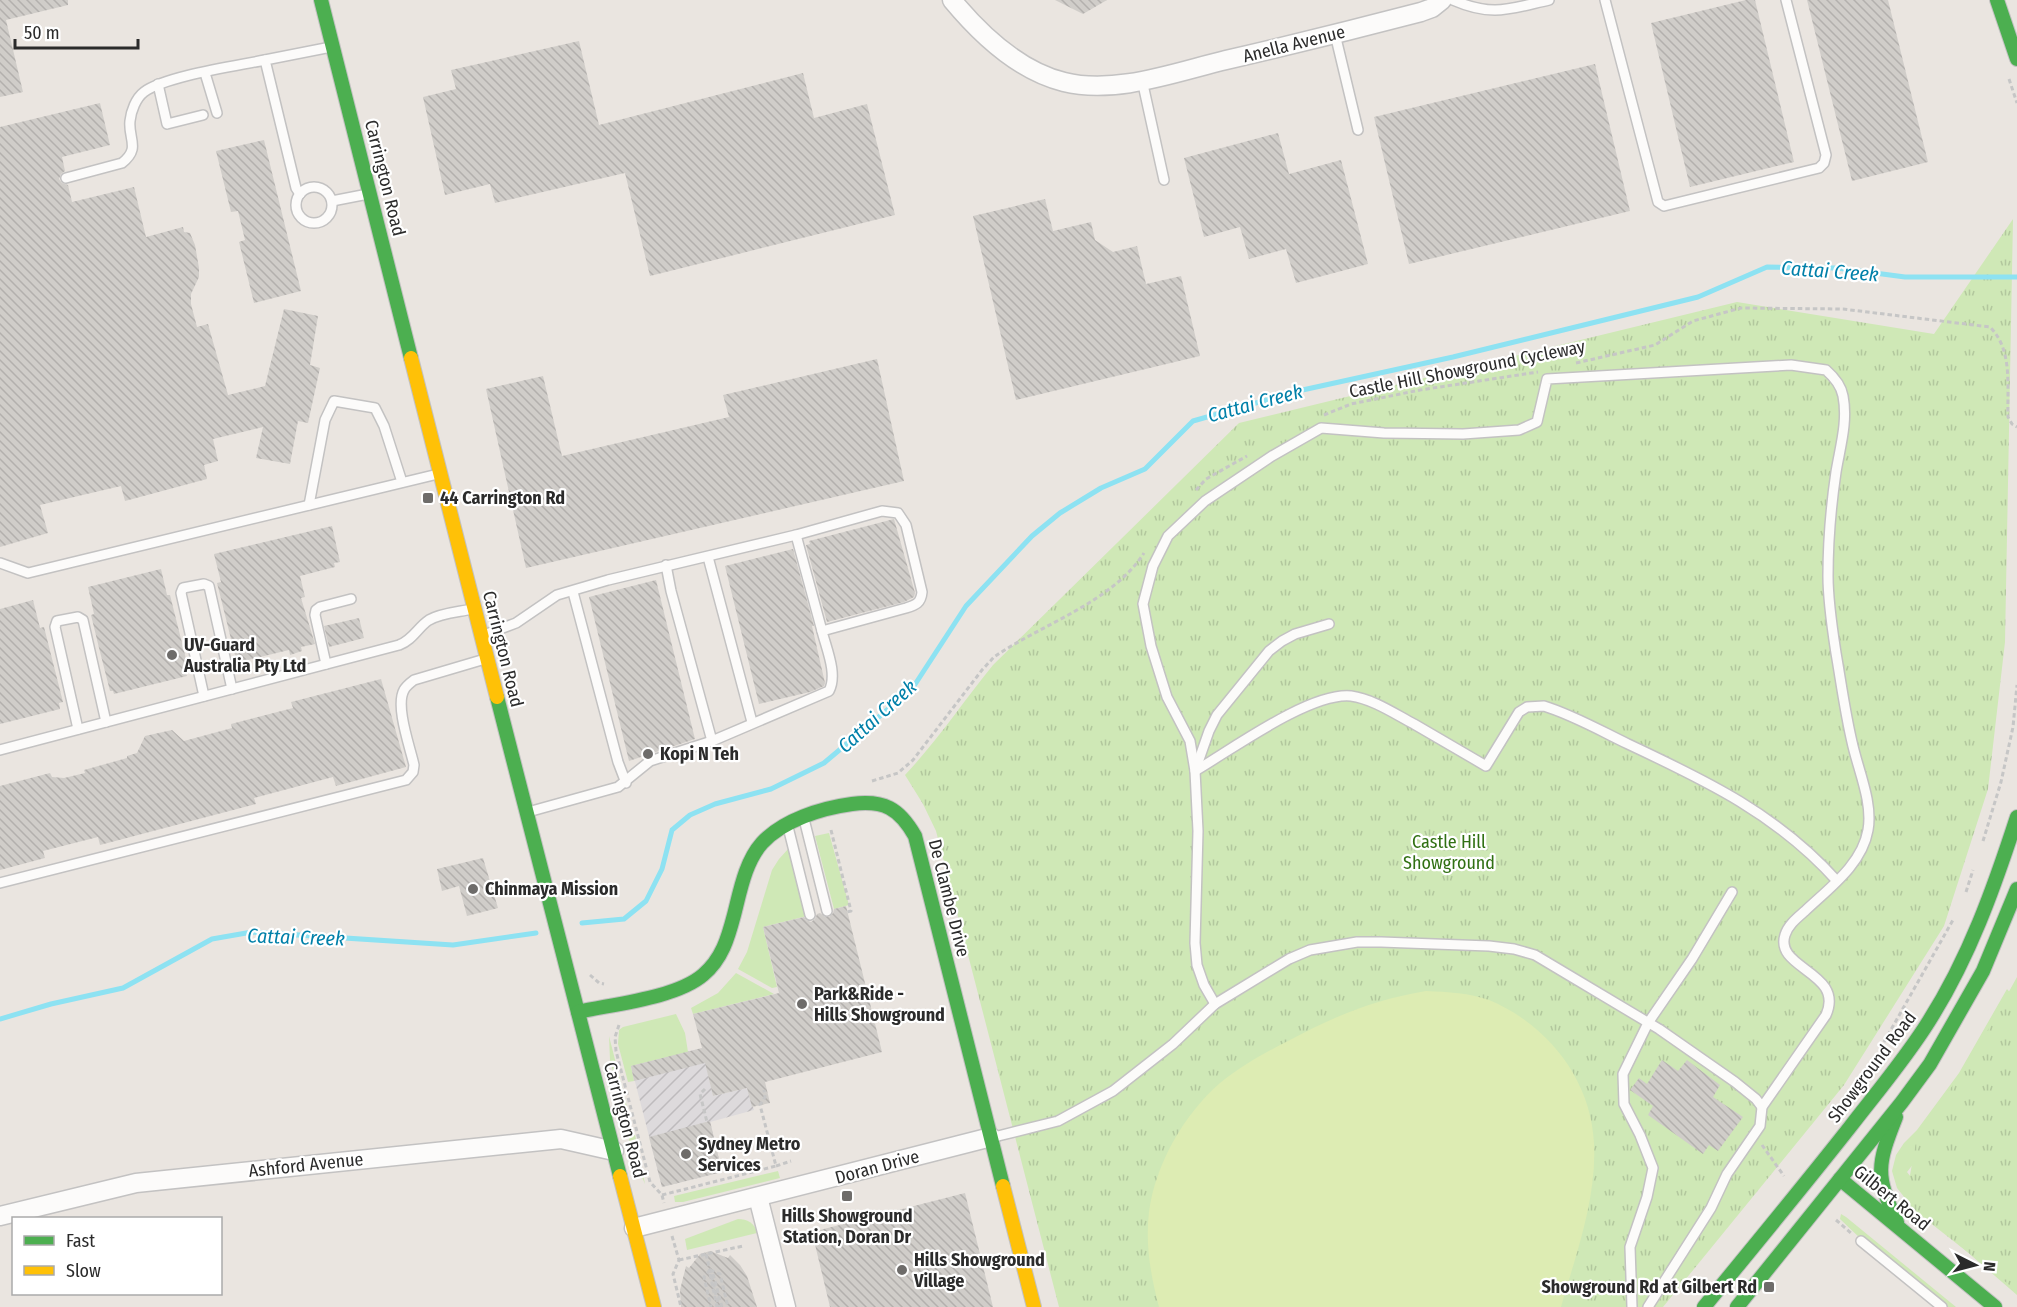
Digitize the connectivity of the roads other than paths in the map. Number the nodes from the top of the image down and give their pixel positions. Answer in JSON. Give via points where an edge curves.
{"nodes":[{"id":1,"x":321,"y":0,"type":"edge"},
{"id":2,"x":952,"y":0,"type":"edge"},
{"id":3,"x":1442,"y":0,"type":"edge"},
{"id":4,"x":1453,"y":0,"type":"edge"},
{"id":5,"x":1549,"y":0,"type":"edge"},
{"id":6,"x":1605,"y":0,"type":"edge"},
{"id":7,"x":1786,"y":0,"type":"edge"},
{"id":8,"x":1997,"y":0,"type":"edge"},
{"id":9,"x":1335,"y":34,"type":"junction"},
{"id":10,"x":333,"y":46,"type":"junction"},
{"id":11,"x":2017,"y":59,"type":"edge"},
{"id":12,"x":265,"y":60,"type":"junction"},
{"id":13,"x":206,"y":73,"type":"junction"},
{"id":14,"x":1142,"y":80,"type":"junction"},
{"id":15,"x":158,"y":84,"type":"junction"},
{"id":16,"x":217,"y":112,"type":"dead end"},
{"id":17,"x":203,"y":116,"type":"dead end"},
{"id":18,"x":1358,"y":130,"type":"dead end"},
{"id":19,"x":66,"y":178,"type":"dead end"},
{"id":20,"x":1164,"y":180,"type":"dead end"},
{"id":21,"x":300,"y":194,"type":"junction"},
{"id":22,"x":370,"y":194,"type":"junction"},
{"id":23,"x":332,"y":201,"type":"junction"},
{"id":24,"x":441,"y":473,"type":"junction"},
{"id":25,"x":402,"y":482,"type":"junction"},
{"id":26,"x":309,"y":505,"type":"junction"},
{"id":27,"x":796,"y":535,"type":"junction"},
{"id":28,"x":708,"y":557,"type":"junction"},
{"id":29,"x":0,"y":563,"type":"edge"},
{"id":30,"x":666,"y":566,"type":"junction"},
{"id":31,"x":573,"y":592,"type":"junction"},
{"id":32,"x":351,"y":599,"type":"dead end"},
{"id":33,"x":474,"y":608,"type":"junction"},
{"id":34,"x":1329,"y":624,"type":"dead end"},
{"id":35,"x":822,"y":631,"type":"junction"},
{"id":36,"x":482,"y":636,"type":"junction"},
{"id":37,"x":487,"y":659,"type":"junction"},
{"id":38,"x":326,"y":664,"type":"junction"},
{"id":39,"x":232,"y":689,"type":"junction"},
{"id":40,"x":204,"y":696,"type":"junction"},
{"id":41,"x":106,"y":722,"type":"junction"},
{"id":42,"x":752,"y":722,"type":"junction"},
{"id":43,"x":78,"y":729,"type":"junction"},
{"id":44,"x":712,"y":741,"type":"junction"},
{"id":45,"x":0,"y":750,"type":"edge"},
{"id":46,"x":1195,"y":771,"type":"junction"},
{"id":47,"x":626,"y":783,"type":"junction"},
{"id":48,"x":526,"y":812,"type":"junction"},
{"id":49,"x":803,"y":817,"type":"junction"},
{"id":50,"x":2017,"y":817,"type":"edge"},
{"id":51,"x":787,"y":823,"type":"junction"},
{"id":52,"x":1837,"y":881,"type":"junction"},
{"id":53,"x":0,"y":883,"type":"edge"},
{"id":54,"x":2017,"y":889,"type":"edge"},
{"id":55,"x":1732,"y":892,"type":"dead end"},
{"id":56,"x":827,"y":911,"type":"dead end"},
{"id":57,"x":810,"y":915,"type":"dead end"},
{"id":58,"x":1215,"y":1004,"type":"junction"},
{"id":59,"x":578,"y":1012,"type":"junction"},
{"id":60,"x":1648,"y":1023,"type":"junction"},
{"id":61,"x":1902,"y":1102,"type":"junction"},
{"id":62,"x":1762,"y":1107,"type":"junction"},
{"id":63,"x":991,"y":1137,"type":"junction"},
{"id":64,"x":614,"y":1151,"type":"junction"},
{"id":65,"x":1821,"y":1164,"type":"junction"},
{"id":66,"x":1840,"y":1179,"type":"junction"},
{"id":67,"x":758,"y":1197,"type":"junction"},
{"id":68,"x":0,"y":1216,"type":"edge"},
{"id":69,"x":1899,"y":1227,"type":"junction"},
{"id":70,"x":634,"y":1228,"type":"junction"},
{"id":71,"x":1861,"y":1241,"type":"road end"},
{"id":72,"x":654,"y":1307,"type":"edge"},
{"id":73,"x":786,"y":1307,"type":"edge"},
{"id":74,"x":1034,"y":1307,"type":"edge"},
{"id":75,"x":1632,"y":1307,"type":"edge"},
{"id":76,"x":1648,"y":1307,"type":"edge"},
{"id":77,"x":1704,"y":1307,"type":"edge"},
{"id":78,"x":1737,"y":1307,"type":"edge"},
{"id":79,"x":1942,"y":1307,"type":"edge"},
{"id":80,"x":1995,"y":1307,"type":"edge"}],
"edges":[{"from":1,"to":10,"type":"main road","name":"Carrington Road"},
{"from":2,"to":14,"type":"street","name":"Anella Avenue","via":[[992,41],[1040,74],[1086,86],[1106,87]]},
{"from":3,"to":9,"type":"street","name":"Anella Avenue","via":[[1421,12]]},
{"from":4,"to":5,"type":"lane","via":[[1491,11]]},
{"from":6,"to":7,"type":"lane","via":[[1658,202],[1664,206],[1819,168],[1824,163],[1826,155]]},
{"from":8,"to":11,"type":"main road"},
{"from":9,"to":14,"type":"street","name":"Anella Avenue"},
{"from":9,"to":18,"type":"lane"},
{"from":10,"to":12,"type":"lane"},
{"from":10,"to":22,"type":"main road","name":"Carrington Road"},
{"from":12,"to":13,"type":"lane"},
{"from":12,"to":21,"type":"lane"},
{"from":13,"to":15,"type":"lane"},
{"from":13,"to":16,"type":"lane"},
{"from":14,"to":20,"type":"lane"},
{"from":15,"to":17,"type":"lane","via":[[167,124]]},
{"from":15,"to":19,"type":"lane","via":[[142,93],[132,111],[133,147],[128,158]]},
{"from":21,"to":23,"type":"lane","via":[[310,188],[321,189]]},
{"from":21,"to":23,"type":"lane","via":[[297,210],[309,223],[327,219]]},
{"from":22,"to":23,"type":"lane"},
{"from":22,"to":24,"type":"main road","name":"Carrington Road"},
{"from":24,"to":25,"type":"lane"},
{"from":24,"to":33,"type":"main road","name":"Carrington Road"},
{"from":25,"to":26,"type":"lane"},
{"from":25,"to":26,"type":"lane","via":[[375,408],[334,401],[326,420]]},
{"from":26,"to":29,"type":"lane","via":[[28,573]]},
{"from":27,"to":28,"type":"lane"},
{"from":27,"to":35,"type":"lane"},
{"from":27,"to":35,"type":"lane","via":[[882,511],[898,513],[906,525],[921,599],[917,604]]},
{"from":28,"to":30,"type":"lane"},
{"from":28,"to":42,"type":"lane"},
{"from":30,"to":31,"type":"lane"},
{"from":30,"to":44,"type":"lane"},
{"from":31,"to":36,"type":"lane","via":[[557,595],[516,623]]},
{"from":31,"to":47,"type":"lane"},
{"from":32,"to":38,"type":"lane","via":[[316,610]]},
{"from":33,"to":36,"type":"main road","name":"Carrington Road"},
{"from":33,"to":38,"type":"lane","via":[[429,621],[406,643]]},
{"from":34,"to":46,"type":"lane","via":[[1295,634],[1269,651],[1217,715]]},
{"from":35,"to":42,"type":"lane","via":[[832,675],[829,691]]},
{"from":36,"to":37,"type":"main road","name":"Carrington Road"},
{"from":37,"to":48,"type":"main road","name":"Carrington Road"},
{"from":37,"to":53,"type":"lane","via":[[414,680],[404,688],[401,710],[414,765],[406,780]]},
{"from":38,"to":39,"type":"lane"},
{"from":39,"to":40,"type":"lane"},
{"from":39,"to":40,"type":"lane","via":[[208,586],[183,588]]},
{"from":40,"to":41,"type":"lane"},
{"from":41,"to":43,"type":"lane"},
{"from":41,"to":43,"type":"lane","via":[[83,620],[78,617],[57,621],[55,627]]},
{"from":42,"to":44,"type":"lane"},
{"from":43,"to":45,"type":"lane"},
{"from":44,"to":47,"type":"lane","via":[[650,761]]},
{"from":46,"to":52,"type":"lane","via":[[1309,704],[1351,696],[1379,706],[1486,766],[1519,712],[1544,706],[1729,793],[1794,839]]},
{"from":46,"to":52,"type":"lane","via":[[1190,741],[1167,697],[1151,646],[1143,604],[1153,566],[1168,536],[1205,501],[1272,456],[1321,428],[1462,434],[1519,430],[1537,422],[1547,379],[1791,365],[1826,370],[1840,386],[1845,417],[1828,559],[1829,604],[1846,713],[1870,818],[1862,849]]},
{"from":46,"to":58,"type":"lane","via":[[1195,943],[1197,965]]},
{"from":47,"to":48,"type":"lane"},
{"from":48,"to":59,"type":"main road","name":"Carrington Road"},
{"from":49,"to":51,"type":"main road","name":"De Clambe Drive"},
{"from":49,"to":56,"type":"lane"},
{"from":49,"to":63,"type":"main road","name":"De Clambe Drive","via":[[868,801],[892,808],[910,826]]},
{"from":50,"to":65,"type":"main road","name":"Showground Road","via":[[1992,893],[1965,956],[1929,1021]]},
{"from":51,"to":57,"type":"lane"},
{"from":51,"to":59,"type":"main road","name":"De Clambe Drive","via":[[760,845],[752,859],[724,948],[708,971],[671,992]]},
{"from":52,"to":62,"type":"lane","via":[[1793,921],[1784,942],[1790,956],[1829,992],[1830,1007]]},
{"from":54,"to":61,"type":"main road","via":[[1983,971],[1930,1064]]},
{"from":55,"to":60,"type":"lane"},
{"from":58,"to":60,"type":"lane","name":"Doran Drive","via":[[1310,950],[1357,942],[1455,944],[1514,949],[1535,955]]},
{"from":58,"to":63,"type":"lane","name":"Doran Drive","via":[[1173,1044],[1113,1091],[1058,1121]]},
{"from":59,"to":64,"type":"main road","name":"Carrington Road"},
{"from":60,"to":62,"type":"lane","name":"Doran Drive","via":[[1735,1082]]},
{"from":60,"to":75,"type":"lane","via":[[1623,1074],[1624,1104],[1653,1168],[1630,1247]]},
{"from":61,"to":66,"type":"main road"},
{"from":61,"to":69,"type":"main road","via":[[1881,1153],[1878,1171],[1880,1185]]},
{"from":62,"to":76,"type":"lane","via":[[1762,1118],[1754,1133]]},
{"from":63,"to":67,"type":"street","name":"Doran Drive"},
{"from":63,"to":74,"type":"main road","name":"De Clambe Drive"},
{"from":64,"to":68,"type":"street","name":"Ashford Avenue","via":[[561,1139],[136,1183]]},
{"from":64,"to":70,"type":"main road","name":"Carrington Road"},
{"from":65,"to":66,"type":"main road","name":"Gilbert Road"},
{"from":65,"to":77,"type":"main road","name":"Showground Road"},
{"from":66,"to":69,"type":"main road","name":"Gilbert Road"},
{"from":66,"to":78,"type":"main road"},
{"from":67,"to":70,"type":"street","name":"Doran Drive"},
{"from":67,"to":73,"type":"street"},
{"from":69,"to":80,"type":"main road","name":"Gilbert Road"},
{"from":70,"to":72,"type":"main road","name":"Carrington Road"},
{"from":71,"to":79,"type":"lane"}]}
